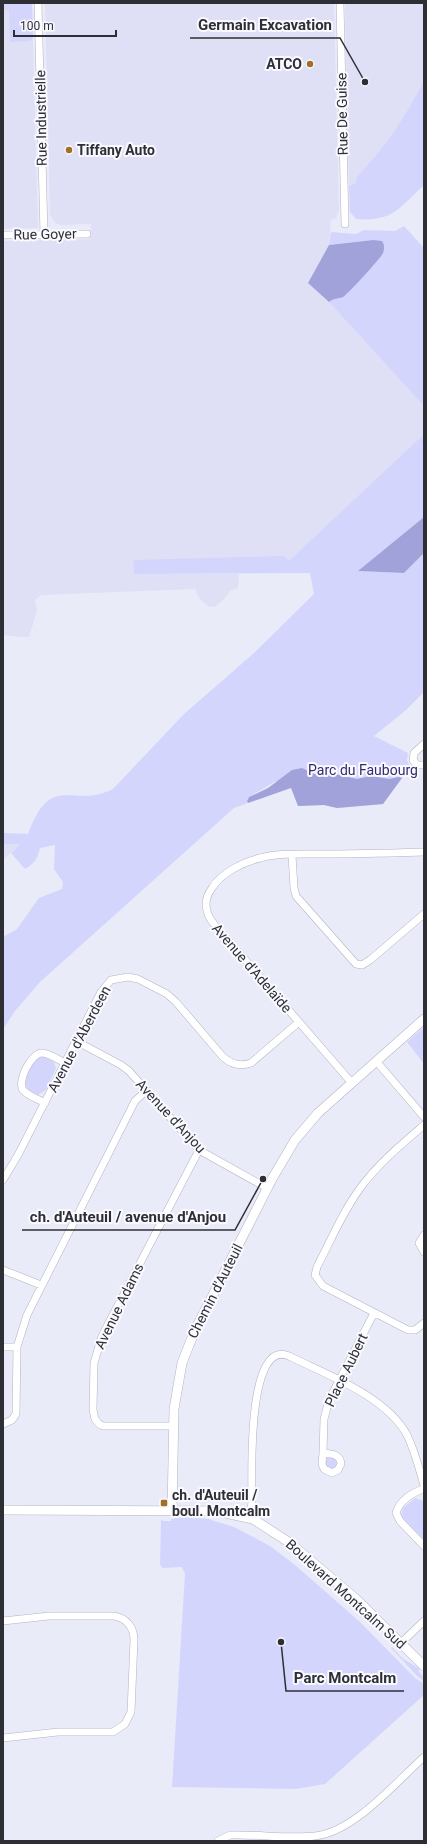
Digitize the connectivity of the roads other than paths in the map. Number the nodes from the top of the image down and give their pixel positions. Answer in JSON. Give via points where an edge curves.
{"nodes":[{"id":1,"x":38,"y":3,"type":"edge"},
{"id":2,"x":340,"y":3,"type":"edge"},
{"id":3,"x":345,"y":224,"type":"dead end"},
{"id":4,"x":44,"y":234,"type":"junction"},
{"id":5,"x":87,"y":234,"type":"dead end"},
{"id":6,"x":3,"y":235,"type":"edge"},
{"id":7,"x":424,"y":744,"type":"edge"},
{"id":8,"x":424,"y":765,"type":"edge"},
{"id":9,"x":424,"y":852,"type":"edge"},
{"id":10,"x":292,"y":855,"type":"junction"},
{"id":11,"x":424,"y":914,"type":"edge"},
{"id":12,"x":424,"y":1019,"type":"edge"},
{"id":13,"x":299,"y":1022,"type":"junction"},
{"id":14,"x":76,"y":1042,"type":"junction"},
{"id":15,"x":376,"y":1061,"type":"junction"},
{"id":16,"x":65,"y":1063,"type":"junction"},
{"id":17,"x":351,"y":1082,"type":"junction"},
{"id":18,"x":146,"y":1090,"type":"junction"},
{"id":19,"x":44,"y":1103,"type":"junction"},
{"id":20,"x":424,"y":1117,"type":"edge"},
{"id":21,"x":424,"y":1125,"type":"edge"},
{"id":22,"x":199,"y":1150,"type":"junction"},
{"id":23,"x":6,"y":1169,"type":"edge"},
{"id":24,"x":3,"y":1180,"type":"edge"},
{"id":25,"x":267,"y":1188,"type":"junction"},
{"id":26,"x":424,"y":1235,"type":"edge"},
{"id":27,"x":424,"y":1252,"type":"edge"},
{"id":28,"x":3,"y":1270,"type":"edge"},
{"id":29,"x":41,"y":1284,"type":"junction"},
{"id":30,"x":374,"y":1312,"type":"junction"},
{"id":31,"x":424,"y":1323,"type":"edge"},
{"id":32,"x":3,"y":1346,"type":"edge"},
{"id":33,"x":17,"y":1347,"type":"junction"},
{"id":34,"x":338,"y":1381,"type":"junction"},
{"id":35,"x":3,"y":1424,"type":"edge"},
{"id":36,"x":173,"y":1426,"type":"junction"},
{"id":37,"x":323,"y":1453,"type":"dead end"},
{"id":38,"x":424,"y":1485,"type":"edge"},
{"id":39,"x":424,"y":1489,"type":"edge"},
{"id":40,"x":3,"y":1510,"type":"edge"},
{"id":41,"x":172,"y":1511,"type":"junction"},
{"id":42,"x":250,"y":1518,"type":"junction"},
{"id":43,"x":424,"y":1546,"type":"edge"},
{"id":44,"x":3,"y":1621,"type":"edge"},
{"id":45,"x":424,"y":1621,"type":"edge"},
{"id":46,"x":401,"y":1643,"type":"junction"},
{"id":47,"x":424,"y":1666,"type":"edge"},
{"id":48,"x":3,"y":1738,"type":"edge"},
{"id":49,"x":424,"y":1757,"type":"edge"},
{"id":50,"x":218,"y":1841,"type":"edge"}],
"edges":[{"from":1,"to":4,"type":"street","name":"Rue Industrielle"},
{"from":2,"to":3,"type":"street","name":"Rue De Guise"},
{"from":4,"to":5,"type":"street","name":"Rue Goyer"},
{"from":4,"to":6,"type":"street","name":"Rue Goyer"},
{"from":7,"to":8,"type":"street","via":[[413,756],[414,763]]},
{"from":9,"to":10,"type":"street","name":"Avenue d'Adelaïde"},
{"from":10,"to":11,"type":"street","via":[[296,896],[356,964],[362,965],[370,960]]},
{"from":10,"to":13,"type":"street","name":"Avenue d'Adelaïde","via":[[264,857],[241,865],[213,886],[206,903],[208,915],[214,924]]},
{"from":12,"to":15,"type":"street","name":"Chemin d'Auteuil"},
{"from":13,"to":14,"type":"street","name":"Avenue d'Aberdeen","via":[[251,1063],[234,1064],[227,1060],[170,996],[138,979],[124,977],[111,980],[105,986]]},
{"from":13,"to":17,"type":"street","name":"Avenue d'Adelaïde"},
{"from":14,"to":16,"type":"street","name":"Avenue d'Aberdeen"},
{"from":14,"to":18,"type":"street","name":"Avenue d'Anjou","via":[[122,1065]]},
{"from":15,"to":17,"type":"street","name":"Chemin d'Auteuil"},
{"from":15,"to":20,"type":"street"},
{"from":16,"to":19,"type":"street","name":"Avenue d'Aberdeen"},
{"from":16,"to":19,"type":"street","via":[[44,1053],[37,1054],[31,1059],[21,1082],[22,1086],[27,1093]]},
{"from":17,"to":25,"type":"street","name":"Chemin d'Auteuil","via":[[301,1133]]},
{"from":18,"to":22,"type":"street","name":"Avenue d'Anjou"},
{"from":18,"to":29,"type":"street","via":[[135,1101]]},
{"from":19,"to":23,"type":"street","name":"Avenue d'Aberdeen"},
{"from":21,"to":30,"type":"street","via":[[390,1155],[361,1187],[315,1271],[317,1280],[323,1286]]},
{"from":22,"to":25,"type":"street","name":"Avenue d'Anjou"},
{"from":22,"to":36,"type":"street","name":"Avenue Adams","via":[[102,1336],[94,1364],[93,1409],[97,1423],[103,1426]]},
{"from":23,"to":24,"type":"street","name":"Avenue d'Aberdeen"},
{"from":25,"to":36,"type":"street","name":"Chemin d'Auteuil","via":[[189,1344],[177,1387]]},
{"from":26,"to":27,"type":"street","via":[[419,1243]]},
{"from":28,"to":29,"type":"street"},
{"from":29,"to":33,"type":"street","via":[[27,1315]]},
{"from":30,"to":31,"type":"street","via":[[408,1330],[415,1330]]},
{"from":30,"to":34,"type":"street","name":"Place Aubert"},
{"from":32,"to":33,"type":"street"},
{"from":33,"to":35,"type":"street","via":[[16,1414],[12,1420]]},
{"from":34,"to":37,"type":"street","name":"Place Aubert","via":[[325,1413]]},
{"from":34,"to":38,"type":"street","via":[[372,1399],[395,1418],[410,1442]]},
{"from":34,"to":42,"type":"street","via":[[285,1354],[277,1354],[268,1361],[259,1384],[254,1412]]},
{"from":36,"to":41,"type":"street","name":"Chemin d'Auteuil"},
{"from":39,"to":43,"type":"street","via":[[411,1495],[398,1507],[396,1513],[400,1521]]},
{"from":40,"to":41,"type":"street","name":"Boulevard Montcalm Sud"},
{"from":41,"to":42,"type":"street","name":"Boulevard Montcalm Sud","via":[[222,1511]]},
{"from":42,"to":46,"type":"street","name":"Boulevard Montcalm Sud","via":[[298,1550],[351,1595]]},
{"from":44,"to":48,"type":"street","via":[[50,1616],[114,1616],[129,1624],[134,1640],[131,1712],[128,1721],[122,1727],[112,1732],[58,1732]]},
{"from":45,"to":46,"type":"street"},
{"from":46,"to":47,"type":"street","name":"Boulevard Montcalm Sud"},
{"from":49,"to":50,"type":"street","via":[[355,1820],[338,1830],[305,1837],[230,1835]]}]}
